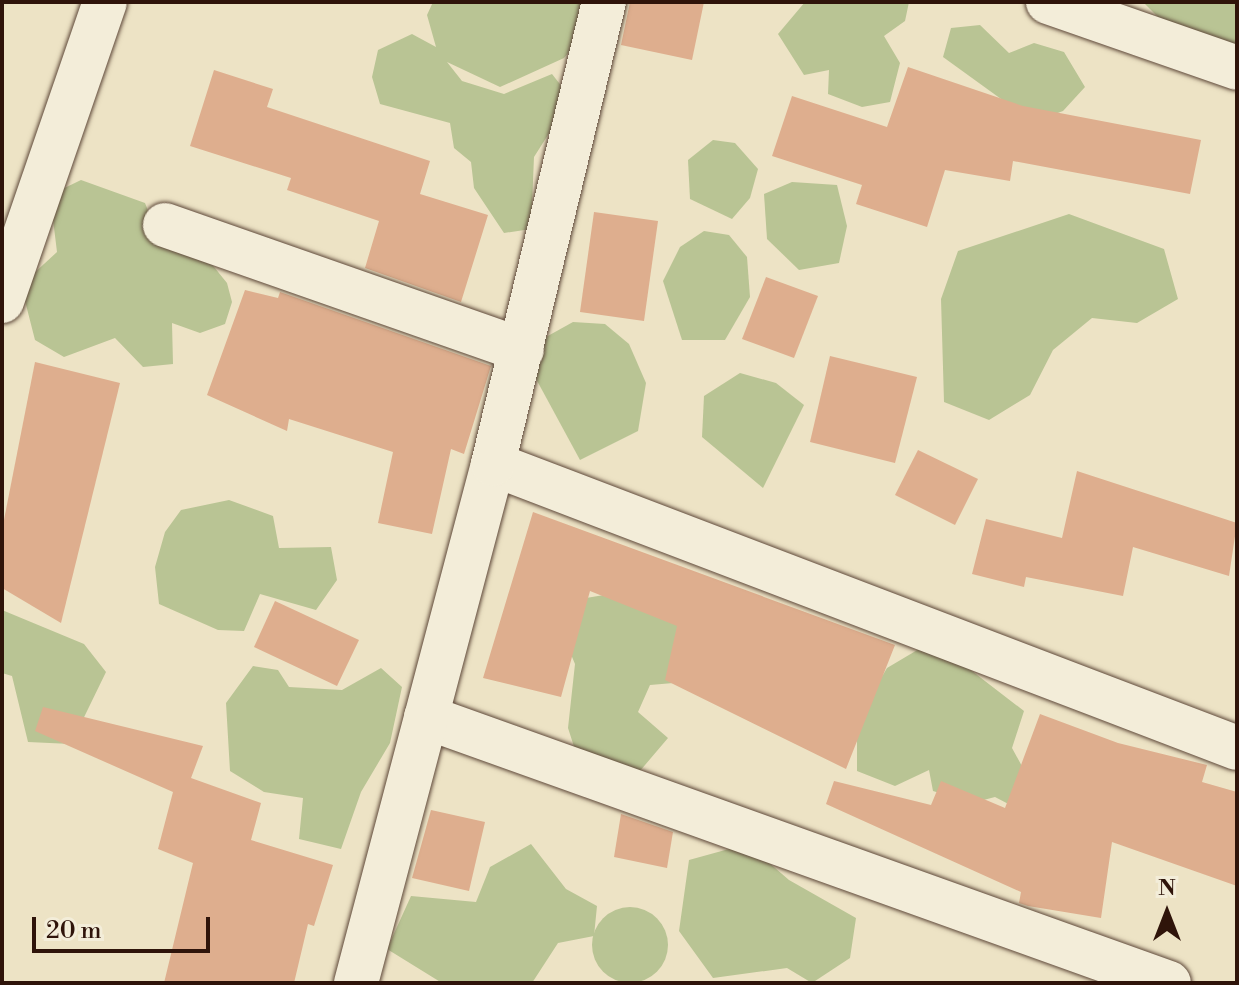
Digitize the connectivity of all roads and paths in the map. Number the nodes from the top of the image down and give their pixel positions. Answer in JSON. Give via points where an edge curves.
{"nodes":[{"id":1,"x":105,"y":2,"type":"edge"},
{"id":2,"x":604,"y":2,"type":"edge"},
{"id":3,"x":1048,"y":2,"type":"edge"},
{"id":4,"x":1237,"y":68,"type":"edge"},
{"id":5,"x":165,"y":225,"type":"dead end"},
{"id":6,"x":2,"y":301,"type":"edge"},
{"id":7,"x":522,"y":350,"type":"junction"},
{"id":8,"x":493,"y":464,"type":"junction"},
{"id":9,"x":426,"y":717,"type":"junction"},
{"id":10,"x":1237,"y":748,"type":"edge"},
{"id":11,"x":356,"y":983,"type":"edge"},
{"id":12,"x":1169,"y":983,"type":"edge"}],
"edges":[{"from":1,"to":6,"type":"street"},
{"from":2,"to":7,"type":"street"},
{"from":3,"to":4,"type":"street"},
{"from":5,"to":7,"type":"street"},
{"from":7,"to":8,"type":"street"},
{"from":8,"to":9,"type":"street"},
{"from":8,"to":10,"type":"street"},
{"from":9,"to":11,"type":"street"},
{"from":9,"to":12,"type":"street"}]}
